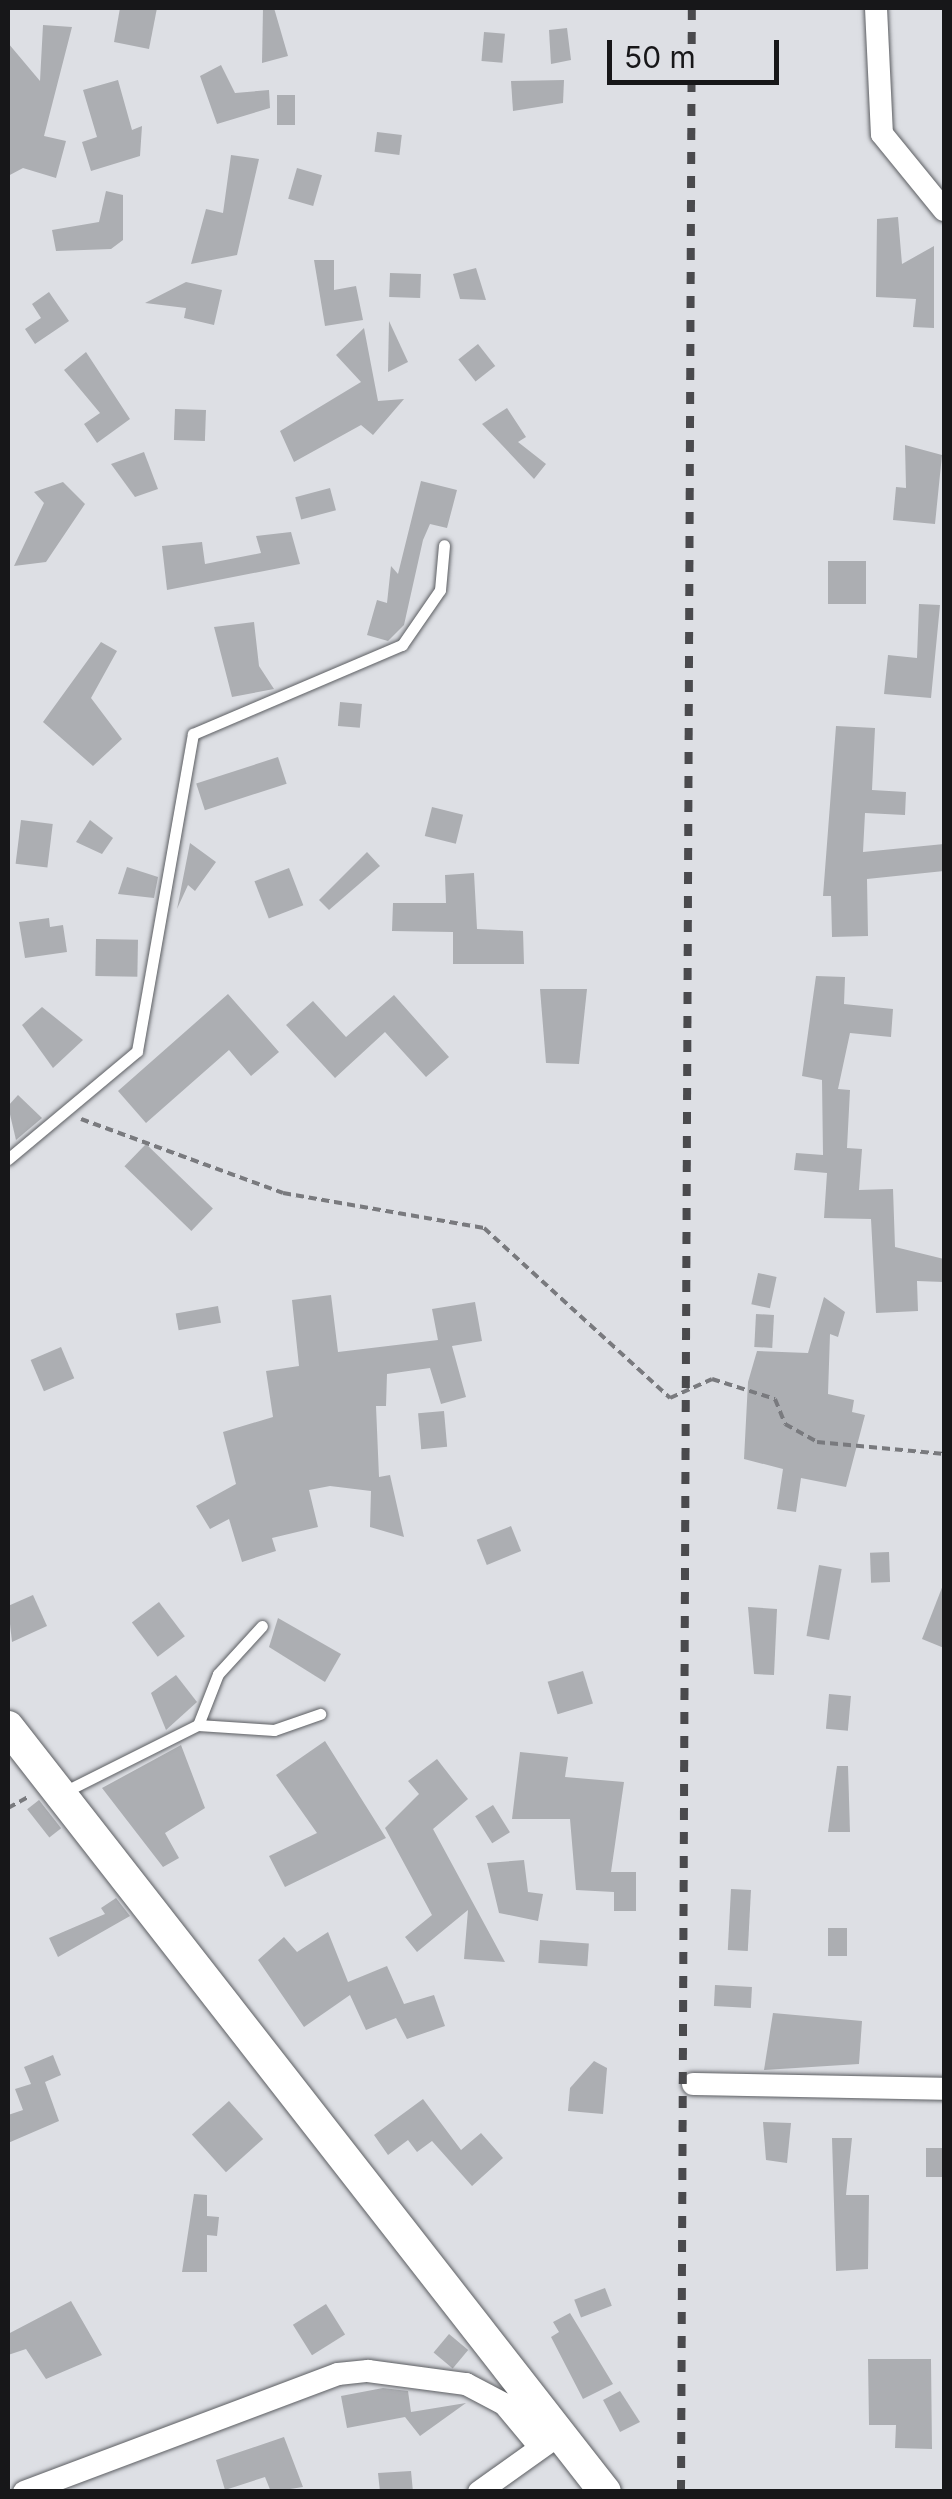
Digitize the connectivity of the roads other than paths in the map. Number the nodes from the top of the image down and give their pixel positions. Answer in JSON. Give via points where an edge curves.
{"nodes":[{"id":1,"x":876,"y":8,"type":"edge"},
{"id":2,"x":944,"y":210,"type":"edge"},
{"id":3,"x":444,"y":545,"type":"dead end"},
{"id":4,"x":8,"y":1159,"type":"edge"},
{"id":5,"x":262,"y":1626,"type":"dead end"},
{"id":6,"x":320,"y":1714,"type":"dead end"},
{"id":7,"x":198,"y":1724,"type":"junction"},
{"id":8,"x":8,"y":1727,"type":"edge"},
{"id":9,"x":62,"y":1793,"type":"junction"},
{"id":10,"x":693,"y":2084,"type":"dead end"},
{"id":11,"x":944,"y":2089,"type":"edge"},
{"id":12,"x":552,"y":2440,"type":"junction"},
{"id":13,"x":24,"y":2492,"type":"edge"},
{"id":14,"x":479,"y":2492,"type":"edge"},
{"id":15,"x":605,"y":2492,"type":"edge"}],
"edges":[{"from":1,"to":2,"type":"street","via":[[882,134]]},
{"from":3,"to":4,"type":"lane","via":[[440,590],[402,645],[194,734],[137,1051]]},
{"from":5,"to":7,"type":"lane","via":[[218,1674]]},
{"from":6,"to":7,"type":"lane","via":[[274,1730]]},
{"from":7,"to":9,"type":"lane"},
{"from":8,"to":9,"type":"main road"},
{"from":9,"to":12,"type":"main road"},
{"from":10,"to":11,"type":"street"},
{"from":12,"to":13,"type":"street","via":[[466,2384],[368,2371],[338,2374]]},
{"from":12,"to":14,"type":"street"},
{"from":12,"to":15,"type":"main road"}]}
